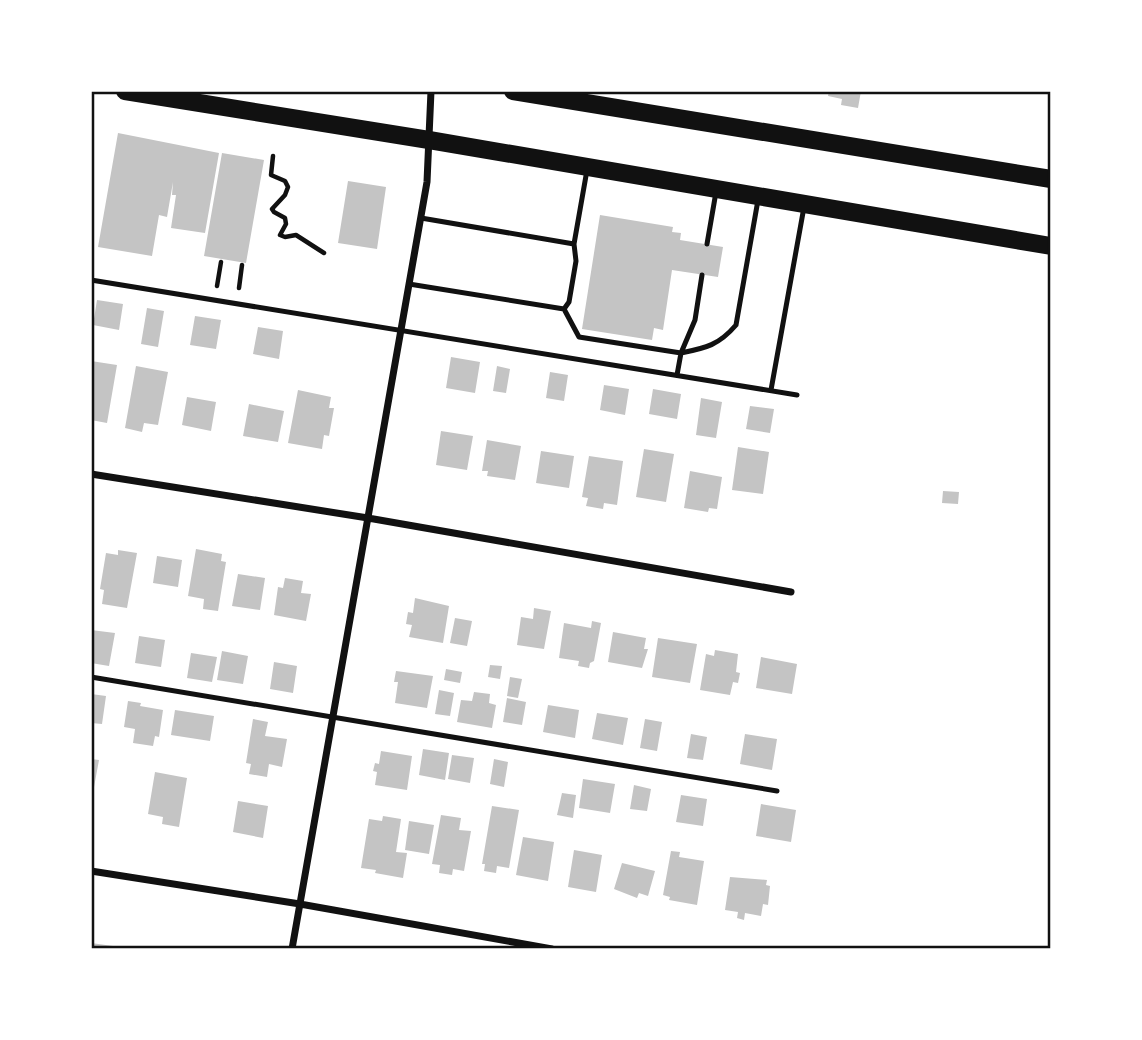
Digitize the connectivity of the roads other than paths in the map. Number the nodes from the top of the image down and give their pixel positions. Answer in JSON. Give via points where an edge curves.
{"nodes":[{"id":1,"x":125,"y":91,"type":"edge"},
{"id":2,"x":431,"y":91,"type":"edge"},
{"id":3,"x":513,"y":91,"type":"edge"},
{"id":4,"x":429,"y":140,"type":"junction"},
{"id":5,"x":587,"y":167,"type":"junction"},
{"id":6,"x":1051,"y":179,"type":"edge"},
{"id":7,"x":716,"y":189,"type":"junction"},
{"id":8,"x":758,"y":196,"type":"junction"},
{"id":9,"x":805,"y":204,"type":"junction"},
{"id":10,"x":421,"y":218,"type":"junction"},
{"id":11,"x":574,"y":244,"type":"junction"},
{"id":12,"x":707,"y":244,"type":"dead end"},
{"id":13,"x":1051,"y":246,"type":"edge"},
{"id":14,"x":702,"y":275,"type":"dead end"},
{"id":15,"x":91,"y":280,"type":"edge"},
{"id":16,"x":409,"y":284,"type":"junction"},
{"id":17,"x":564,"y":309,"type":"junction"},
{"id":18,"x":401,"y":330,"type":"junction"},
{"id":19,"x":681,"y":353,"type":"junction"},
{"id":20,"x":677,"y":375,"type":"junction"},
{"id":21,"x":771,"y":390,"type":"junction"},
{"id":22,"x":797,"y":395,"type":"dead end"},
{"id":23,"x":91,"y":474,"type":"edge"},
{"id":24,"x":368,"y":518,"type":"junction"},
{"id":25,"x":792,"y":592,"type":"dead end"},
{"id":26,"x":91,"y":677,"type":"edge"},
{"id":27,"x":333,"y":716,"type":"junction"},
{"id":28,"x":777,"y":791,"type":"dead end"},
{"id":29,"x":91,"y":871,"type":"edge"},
{"id":30,"x":300,"y":904,"type":"junction"},
{"id":31,"x":292,"y":949,"type":"edge"},
{"id":32,"x":552,"y":949,"type":"edge"}],
"edges":[{"from":1,"to":4,"type":"main road"},
{"from":2,"to":4,"type":"street"},
{"from":3,"to":6,"type":"main road"},
{"from":4,"to":5,"type":"main road"},
{"from":4,"to":10,"type":"street"},
{"from":5,"to":7,"type":"main road"},
{"from":5,"to":11,"type":"lane"},
{"from":7,"to":8,"type":"main road"},
{"from":7,"to":12,"type":"lane"},
{"from":8,"to":9,"type":"main road"},
{"from":8,"to":19,"type":"lane","via":[[736,325],[723,340]]},
{"from":9,"to":13,"type":"main road"},
{"from":9,"to":21,"type":"lane"},
{"from":10,"to":11,"type":"lane"},
{"from":10,"to":16,"type":"street"},
{"from":11,"to":17,"type":"lane","via":[[576,261]]},
{"from":14,"to":19,"type":"lane","via":[[695,320]]},
{"from":15,"to":18,"type":"lane"},
{"from":16,"to":17,"type":"lane"},
{"from":16,"to":18,"type":"street"},
{"from":17,"to":19,"type":"lane","via":[[579,337]]},
{"from":18,"to":20,"type":"lane"},
{"from":18,"to":24,"type":"street"},
{"from":19,"to":20,"type":"lane"},
{"from":20,"to":21,"type":"lane"},
{"from":21,"to":22,"type":"lane"},
{"from":23,"to":24,"type":"street"},
{"from":24,"to":25,"type":"street"},
{"from":24,"to":27,"type":"street"},
{"from":26,"to":27,"type":"lane"},
{"from":27,"to":28,"type":"lane"},
{"from":27,"to":30,"type":"street"},
{"from":29,"to":30,"type":"street"},
{"from":30,"to":31,"type":"street"},
{"from":30,"to":32,"type":"street"}]}
